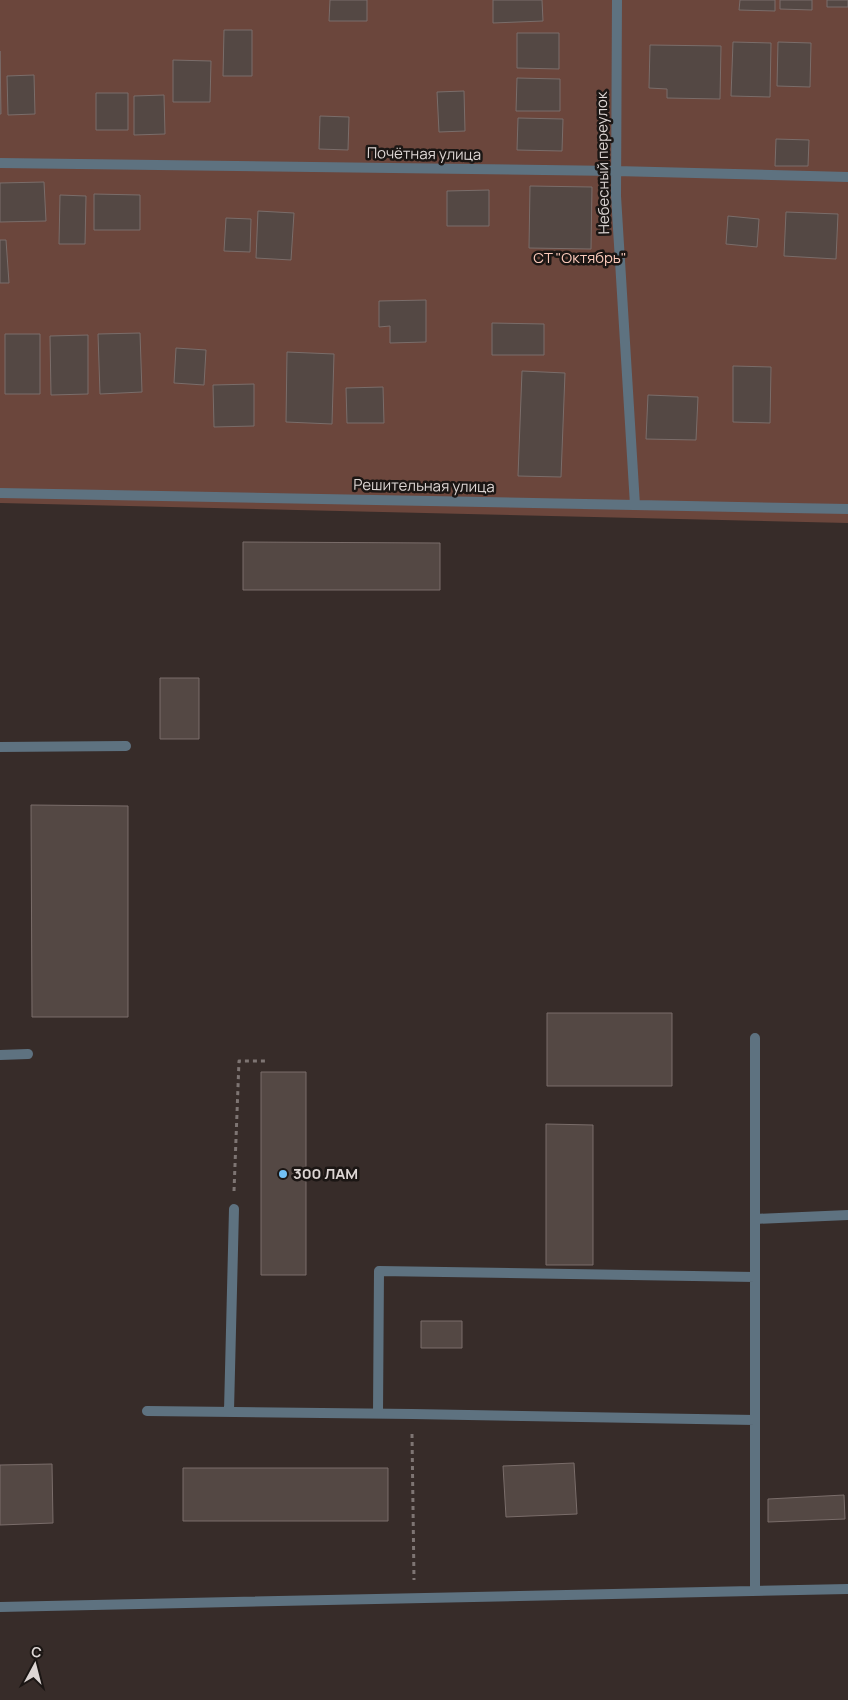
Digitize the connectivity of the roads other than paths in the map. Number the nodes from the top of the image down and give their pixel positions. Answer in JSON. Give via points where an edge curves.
{"nodes":[{"id":1,"x":617,"y":0,"type":"edge"},
{"id":2,"x":0,"y":163,"type":"edge"},
{"id":3,"x":616,"y":171,"type":"junction"},
{"id":4,"x":848,"y":177,"type":"edge"},
{"id":5,"x":0,"y":493,"type":"edge"},
{"id":6,"x":635,"y":505,"type":"junction"},
{"id":7,"x":848,"y":509,"type":"edge"},
{"id":8,"x":126,"y":746,"type":"dead end"},
{"id":9,"x":0,"y":747,"type":"edge"},
{"id":10,"x":755,"y":1038,"type":"dead end"},
{"id":11,"x":28,"y":1054,"type":"dead end"},
{"id":12,"x":0,"y":1055,"type":"edge"},
{"id":13,"x":234,"y":1209,"type":"road end"},
{"id":14,"x":848,"y":1216,"type":"edge"},
{"id":15,"x":755,"y":1220,"type":"junction"},
{"id":16,"x":755,"y":1277,"type":"junction"},
{"id":17,"x":147,"y":1411,"type":"dead end"},
{"id":18,"x":229,"y":1412,"type":"junction"},
{"id":19,"x":378,"y":1413,"type":"junction"},
{"id":20,"x":755,"y":1420,"type":"junction"},
{"id":21,"x":848,"y":1589,"type":"edge"},
{"id":22,"x":755,"y":1591,"type":"junction"},
{"id":23,"x":0,"y":1607,"type":"edge"}],
"edges":[{"from":1,"to":3,"type":"lane","name":"Небесный переулок"},
{"from":2,"to":3,"type":"lane","name":"Почётная улица"},
{"from":3,"to":4,"type":"lane","name":"Почётная улица"},
{"from":3,"to":6,"type":"lane","name":"Небесный переулок"},
{"from":5,"to":6,"type":"lane","name":"Решительная улица"},
{"from":6,"to":7,"type":"lane","name":"Решительная улица"},
{"from":8,"to":9,"type":"lane"},
{"from":10,"to":15,"type":"lane"},
{"from":11,"to":12,"type":"lane"},
{"from":13,"to":18,"type":"lane"},
{"from":14,"to":15,"type":"lane"},
{"from":15,"to":16,"type":"lane"},
{"from":16,"to":19,"type":"lane","via":[[379,1271]]},
{"from":16,"to":20,"type":"lane"},
{"from":17,"to":18,"type":"lane"},
{"from":18,"to":19,"type":"lane"},
{"from":19,"to":20,"type":"lane"},
{"from":20,"to":22,"type":"lane"},
{"from":21,"to":22,"type":"lane"},
{"from":22,"to":23,"type":"lane"}]}
